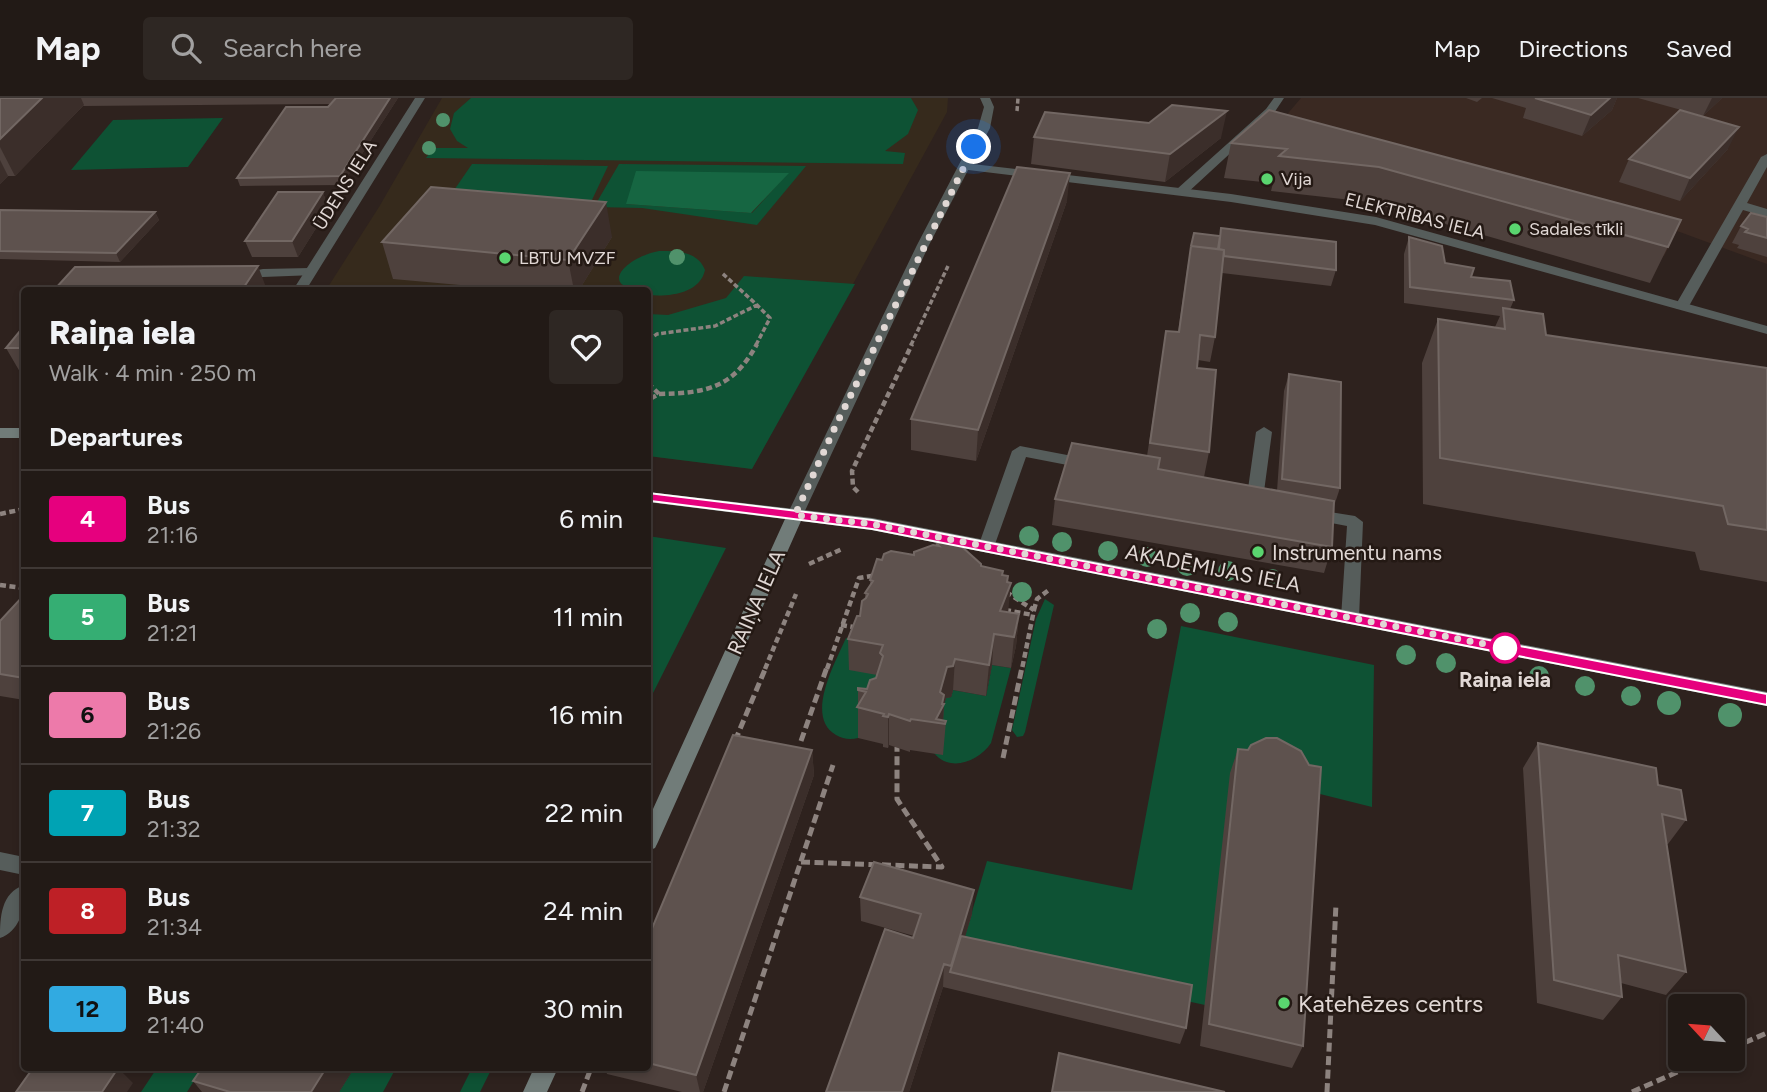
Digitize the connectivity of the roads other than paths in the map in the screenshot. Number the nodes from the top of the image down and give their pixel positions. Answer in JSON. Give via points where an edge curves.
{"nodes":[{"id":1,"x":421,"y":98,"type":"edge"},
{"id":2,"x":985,"y":98,"type":"edge"},
{"id":3,"x":1279,"y":98,"type":"edge"},
{"id":4,"x":1767,"y":158,"type":"edge"},
{"id":5,"x":964,"y":167,"type":"junction"},
{"id":6,"x":1181,"y":192,"type":"junction"},
{"id":7,"x":1740,"y":205,"type":"junction"},
{"id":8,"x":1767,"y":213,"type":"edge"},
{"id":9,"x":310,"y":272,"type":"junction"},
{"id":10,"x":221,"y":279,"type":"edge"},
{"id":11,"x":301,"y":287,"type":"edge"},
{"id":12,"x":1682,"y":306,"type":"junction"},
{"id":13,"x":1767,"y":330,"type":"edge"},
{"id":14,"x":1264,"y":432,"type":"dead end"},
{"id":15,"x":0,"y":433,"type":"edge"},
{"id":16,"x":21,"y":433,"type":"edge"},
{"id":17,"x":1102,"y":466,"type":"edge"},
{"id":18,"x":651,"y":497,"type":"edge"},
{"id":19,"x":795,"y":515,"type":"junction"},
{"id":20,"x":986,"y":547,"type":"junction"},
{"id":21,"x":1350,"y":618,"type":"junction"},
{"id":22,"x":1767,"y":699,"type":"edge"},
{"id":23,"x":651,"y":835,"type":"edge"},
{"id":24,"x":0,"y":861,"type":"edge"},
{"id":25,"x":21,"y":865,"type":"edge"},
{"id":26,"x":21,"y":898,"type":"edge"},
{"id":27,"x":0,"y":928,"type":"edge"},
{"id":28,"x":545,"y":1071,"type":"edge"},
{"id":29,"x":535,"y":1092,"type":"edge"}],
"edges":[{"from":1,"to":9,"type":"street","name":"ŪDENS IELA"},
{"from":2,"to":5,"type":"street","name":"RAIŅA IELA","via":[[989,107],[984,128]]},
{"from":3,"to":6,"type":"street"},
{"from":4,"to":7,"type":"street"},
{"from":5,"to":6,"type":"street","name":"ELEKTRĪBAS IELA"},
{"from":5,"to":19,"type":"street","name":"RAIŅA IELA"},
{"from":6,"to":12,"type":"street","name":"ELEKTRĪBAS IELA","via":[[1376,221]]},
{"from":7,"to":8,"type":"street"},
{"from":7,"to":12,"type":"street"},
{"from":9,"to":10,"type":"street"},
{"from":9,"to":11,"type":"street","name":"ŪDENS IELA"},
{"from":12,"to":13,"type":"street","name":"ELEKTRĪBAS IELA"},
{"from":14,"to":21,"type":"street","via":[[1248,501],[1355,522]]},
{"from":15,"to":16,"type":"main road"},
{"from":17,"to":20,"type":"street","via":[[1020,451]]},
{"from":18,"to":19,"type":"main road","name":"AKADĒMIJAS IELA"},
{"from":19,"to":20,"type":"main road","name":"AKADĒMIJAS IELA","via":[[858,522]]},
{"from":19,"to":23,"type":"main road","name":"RAIŅA IELA"},
{"from":20,"to":21,"type":"main road","name":"AKADĒMIJAS IELA"},
{"from":21,"to":22,"type":"main road","name":"AKADĒMIJAS IELA"},
{"from":24,"to":25,"type":"street"},
{"from":26,"to":27,"type":"street"},
{"from":28,"to":29,"type":"main road"}]}
